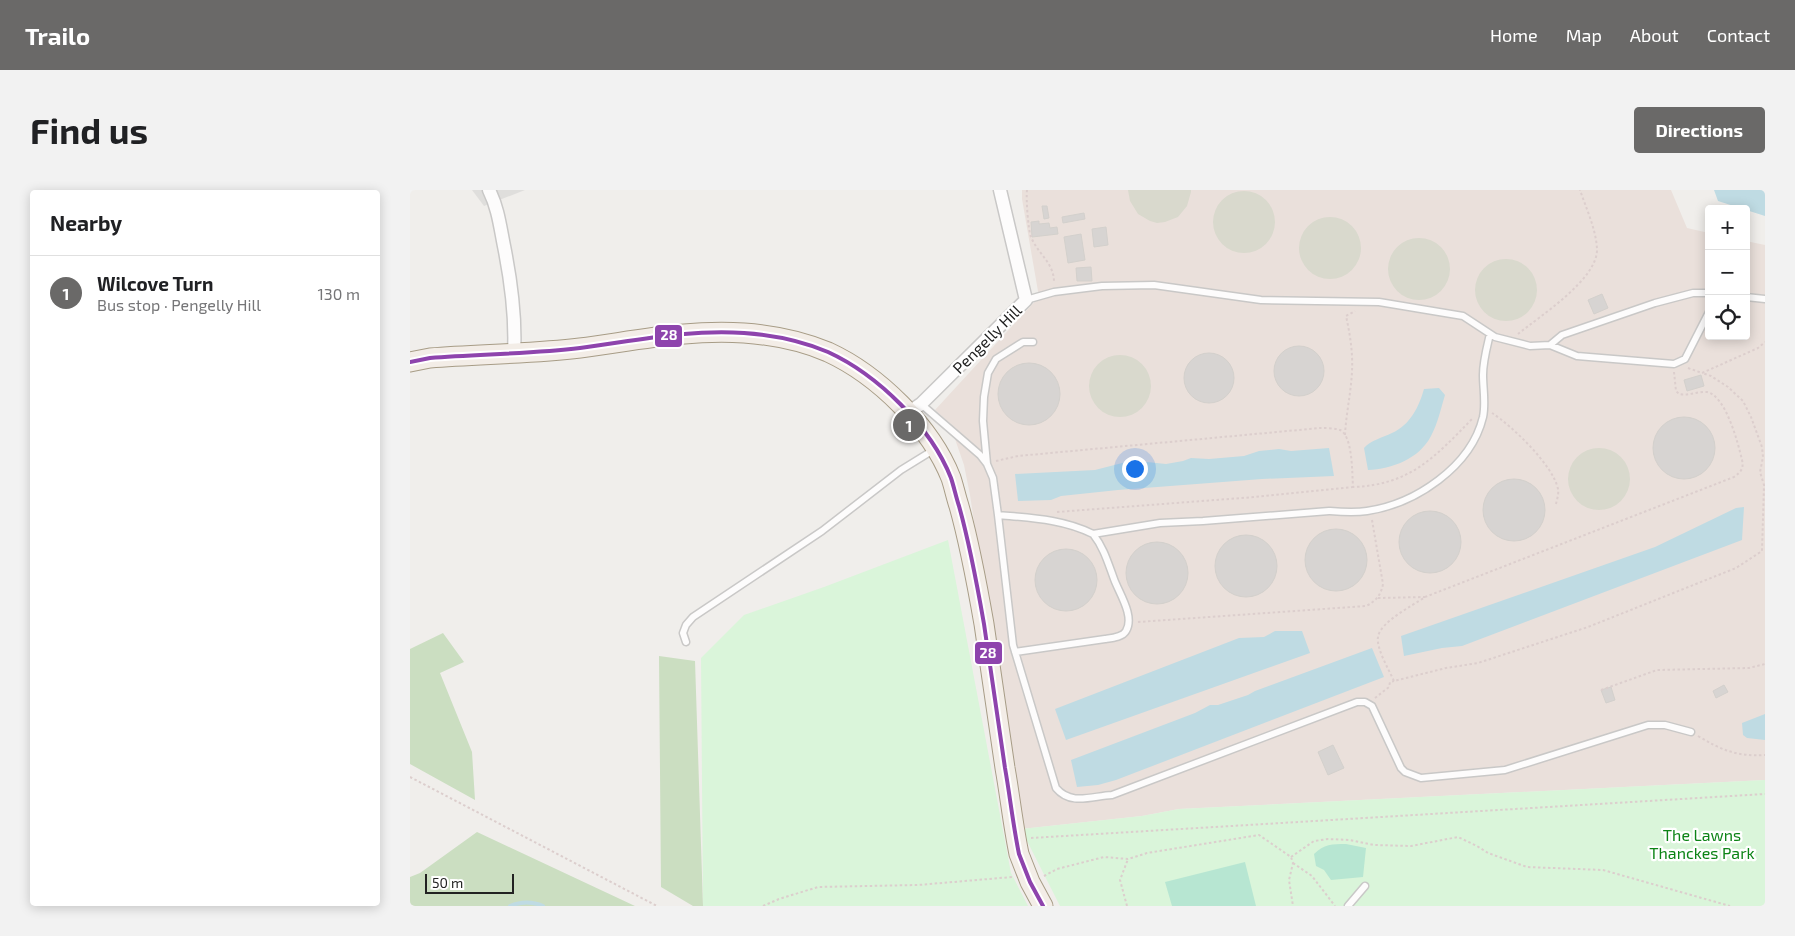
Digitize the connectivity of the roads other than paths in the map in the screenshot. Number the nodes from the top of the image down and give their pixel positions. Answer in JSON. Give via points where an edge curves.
{"nodes":[{"id":1,"x":489,"y":190,"type":"edge"},
{"id":2,"x":1000,"y":190,"type":"edge"},
{"id":3,"x":1705,"y":293,"type":"edge"},
{"id":4,"x":1750,"y":297,"type":"edge"},
{"id":5,"x":1765,"y":299,"type":"edge"},
{"id":6,"x":1026,"y":300,"type":"junction"},
{"id":7,"x":1705,"y":320,"type":"edge"},
{"id":8,"x":1490,"y":334,"type":"junction"},
{"id":9,"x":1033,"y":342,"type":"dead end"},
{"id":10,"x":1550,"y":345,"type":"junction"},
{"id":11,"x":514,"y":353,"type":"junction"},
{"id":12,"x":410,"y":362,"type":"edge"},
{"id":13,"x":915,"y":409,"type":"junction"},
{"id":14,"x":936,"y":449,"type":"junction"},
{"id":15,"x":987,"y":464,"type":"junction"},
{"id":16,"x":998,"y":515,"type":"junction"},
{"id":17,"x":1093,"y":534,"type":"junction"},
{"id":18,"x":686,"y":642,"type":"dead end"},
{"id":19,"x":1015,"y":652,"type":"junction"},
{"id":20,"x":1691,"y":732,"type":"road end"},
{"id":21,"x":1365,"y":886,"type":"dead end"},
{"id":22,"x":1043,"y":906,"type":"edge"},
{"id":23,"x":1348,"y":906,"type":"edge"}],
"edges":[{"from":1,"to":11,"type":"street","via":[[496,205],[506,259],[515,324]]},
{"from":2,"to":6,"type":"street","name":"Pengelly Hill"},
{"from":3,"to":10,"type":"lane","via":[[1655,303],[1562,335]]},
{"from":4,"to":5,"type":"lane"},
{"from":6,"to":8,"type":"lane","via":[[1054,292],[1102,286],[1154,285],[1261,300],[1379,302],[1463,316]]},
{"from":6,"to":13,"type":"street","name":"Pengelly Hill"},
{"from":7,"to":10,"type":"lane","via":[[1685,359],[1674,364],[1577,356]]},
{"from":8,"to":10,"type":"lane","via":[[1530,346]]},
{"from":8,"to":17,"type":"lane","via":[[1483,373],[1484,407],[1473,442],[1444,476],[1398,503],[1348,513],[1329,511],[1160,522]]},
{"from":9,"to":15,"type":"lane","via":[[1023,342],[1009,349],[996,359],[988,373],[983,421]]},
{"from":11,"to":12,"type":"main road"},
{"from":11,"to":13,"type":"main road","via":[[715,332],[772,336],[828,352]]},
{"from":13,"to":14,"type":"main road"},
{"from":13,"to":15,"type":"lane","via":[[980,455]]},
{"from":14,"to":18,"type":"lane","via":[[901,470],[822,531],[693,617],[683,633]]},
{"from":14,"to":22,"type":"main road","via":[[951,478],[977,581],[1019,854]]},
{"from":15,"to":16,"type":"lane","via":[[993,478]]},
{"from":16,"to":17,"type":"lane","via":[[1065,523]]},
{"from":16,"to":19,"type":"lane"},
{"from":17,"to":19,"type":"lane","via":[[1127,606],[1127,630],[1120,636]]},
{"from":19,"to":20,"type":"lane","via":[[1056,788],[1061,794],[1083,800],[1112,795],[1356,702],[1372,706],[1401,768],[1420,778],[1504,770],[1648,725],[1665,725]]},
{"from":21,"to":23,"type":"lane"}]}
